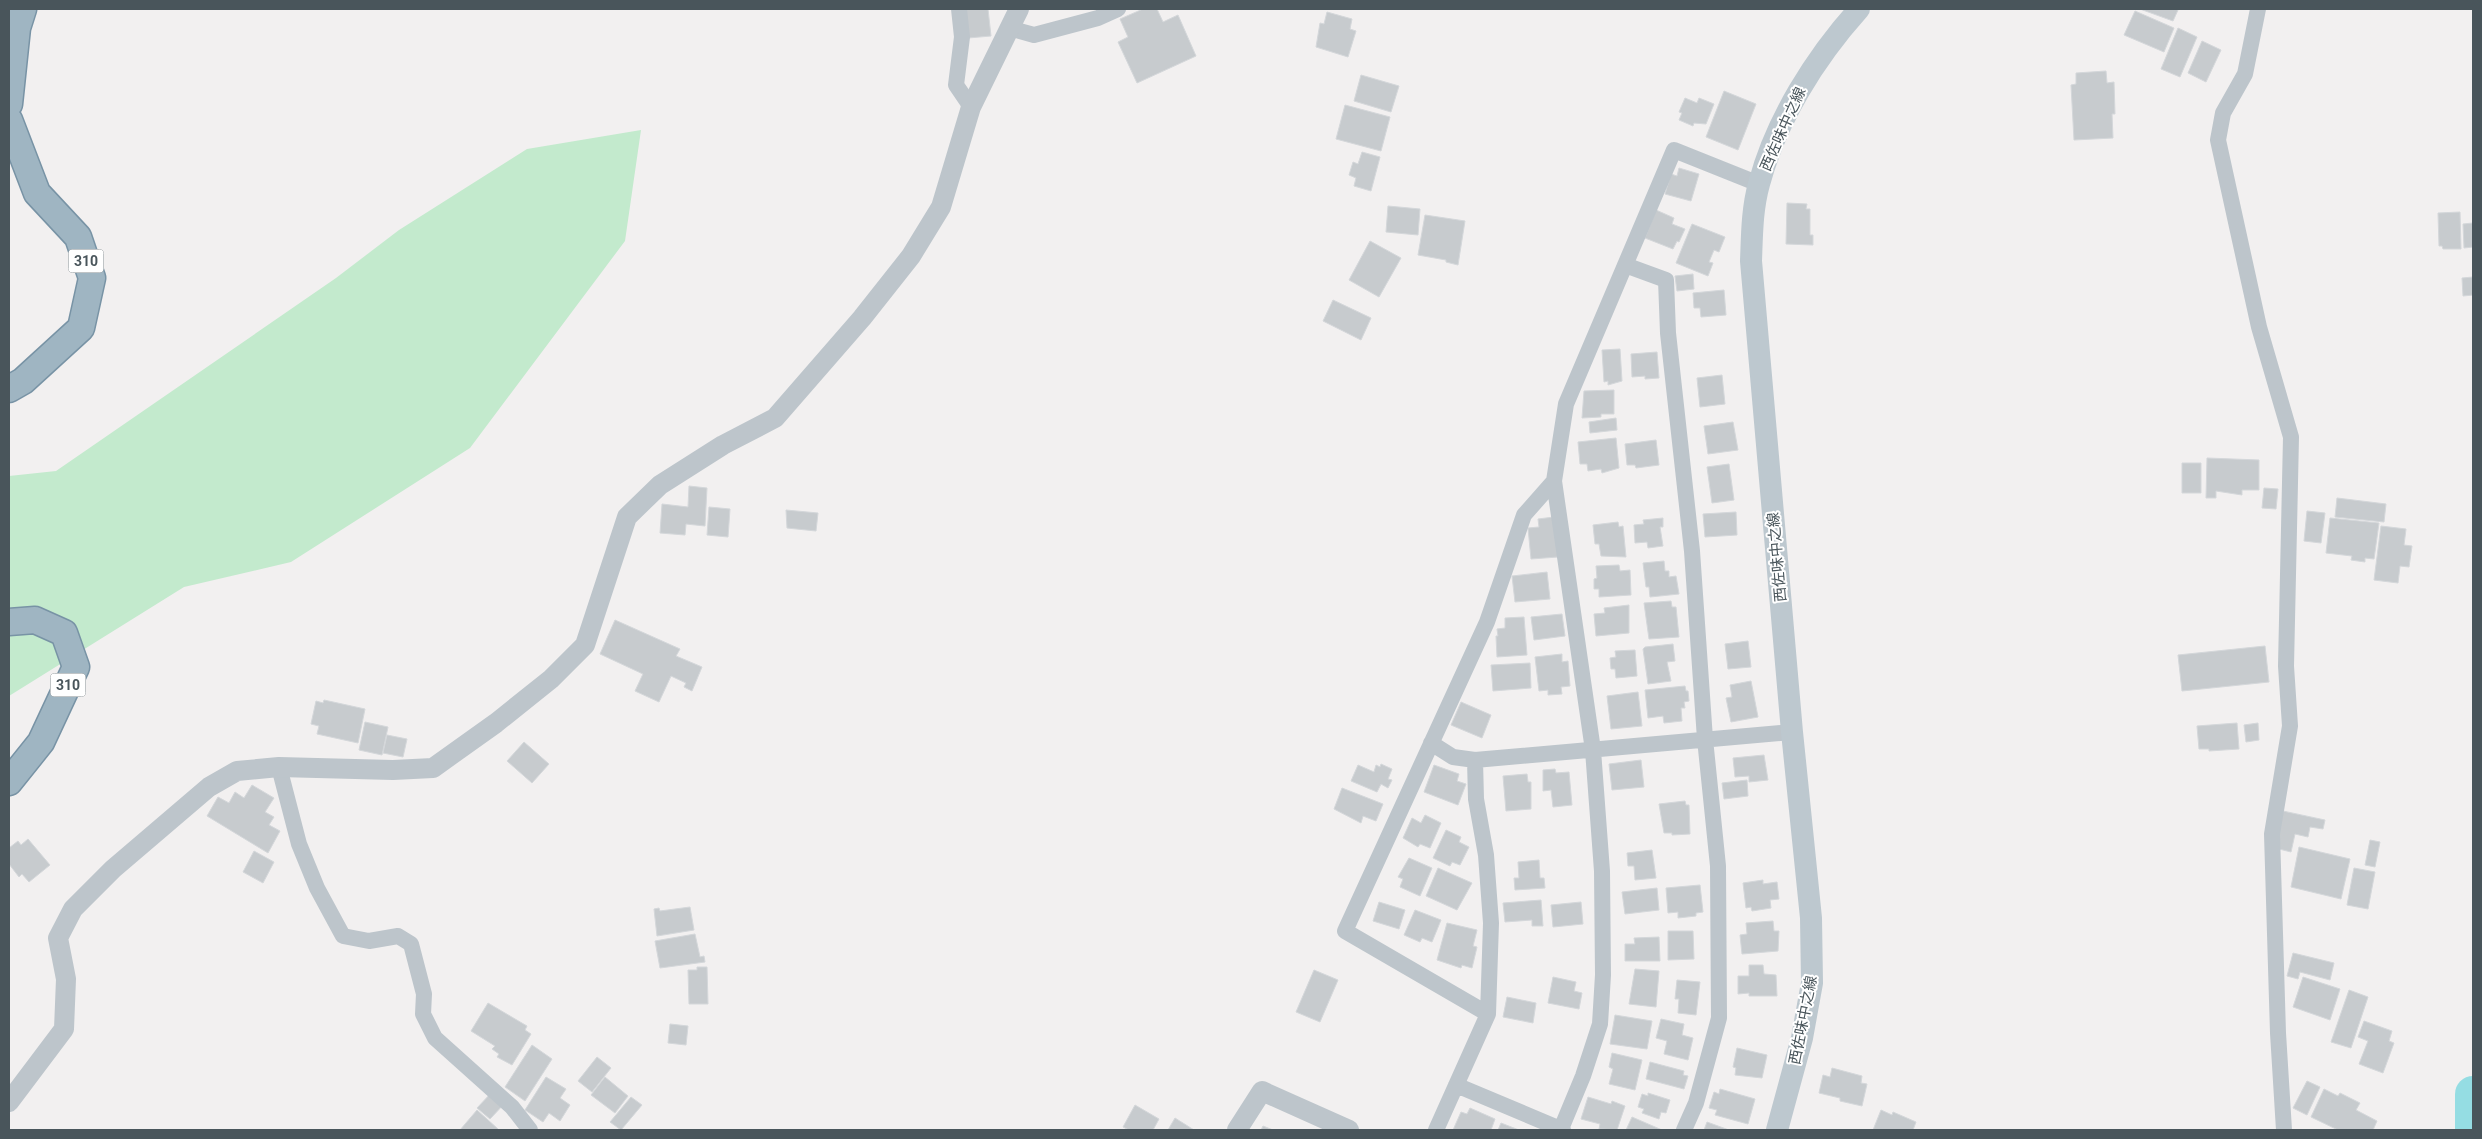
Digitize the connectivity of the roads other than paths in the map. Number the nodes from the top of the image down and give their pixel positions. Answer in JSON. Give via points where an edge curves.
{"nodes":[{"id":1,"x":23,"y":9,"type":"edge"},
{"id":2,"x":959,"y":9,"type":"edge"},
{"id":3,"x":1019,"y":9,"type":"edge"},
{"id":4,"x":1118,"y":9,"type":"edge"},
{"id":5,"x":1860,"y":9,"type":"edge"},
{"id":6,"x":2258,"y":9,"type":"edge"},
{"id":7,"x":1009,"y":28,"type":"junction"},
{"id":8,"x":9,"y":104,"type":"edge"},
{"id":9,"x":971,"y":108,"type":"junction"},
{"id":10,"x":9,"y":120,"type":"edge"},
{"id":11,"x":1759,"y":184,"type":"junction"},
{"id":12,"x":1624,"y":265,"type":"junction"},
{"id":13,"x":9,"y":389,"type":"edge"},
{"id":14,"x":1554,"y":481,"type":"junction"},
{"id":15,"x":9,"y":622,"type":"edge"},
{"id":16,"x":1792,"y":732,"type":"junction"},
{"id":17,"x":1705,"y":739,"type":"junction"},
{"id":18,"x":1431,"y":743,"type":"junction"},
{"id":19,"x":1593,"y":750,"type":"junction"},
{"id":20,"x":1475,"y":760,"type":"junction"},
{"id":21,"x":279,"y":767,"type":"junction"},
{"id":22,"x":9,"y":782,"type":"edge"},
{"id":23,"x":1488,"y":1014,"type":"junction"},
{"id":24,"x":1456,"y":1085,"type":"junction"},
{"id":25,"x":9,"y":1102,"type":"edge"},
{"id":26,"x":1782,"y":1129,"type":"edge"},
{"id":27,"x":530,"y":1130,"type":"edge"},
{"id":28,"x":1237,"y":1130,"type":"edge"},
{"id":29,"x":1349,"y":1130,"type":"edge"},
{"id":30,"x":1436,"y":1130,"type":"edge"},
{"id":31,"x":1562,"y":1130,"type":"edge"},
{"id":32,"x":1684,"y":1130,"type":"edge"},
{"id":33,"x":2284,"y":1130,"type":"edge"}],
"edges":[{"from":1,"to":8,"type":"highway","via":[[17,28]]},
{"from":2,"to":9,"type":"street","via":[[962,37],[956,85]]},
{"from":3,"to":7,"type":"street"},
{"from":4,"to":7,"type":"street","via":[[1098,18],[1034,35]]},
{"from":5,"to":11,"type":"main road","name":"西佐味中之線","via":[[1806,78],[1779,131]]},
{"from":6,"to":33,"type":"street","via":[[2245,74],[2223,113],[2218,140],[2259,327],[2290,437],[2286,666],[2290,726],[2272,834]]},
{"from":7,"to":9,"type":"street"},
{"from":9,"to":21,"type":"street","via":[[941,207],[911,256],[775,418],[723,445],[660,485],[627,517],[585,645],[551,678],[433,768]]},
{"from":10,"to":13,"type":"highway","number":"310","via":[[37,193],[78,237],[92,278],[81,328],[23,381]]},
{"from":11,"to":12,"type":"street","via":[[1674,150]]},
{"from":11,"to":16,"type":"main road","name":"西佐味中之線","via":[[1751,261]]},
{"from":12,"to":14,"type":"street","via":[[1566,404]]},
{"from":12,"to":17,"type":"street","via":[[1666,280],[1668,333],[1692,551]]},
{"from":14,"to":18,"type":"street","via":[[1524,515],[1487,622]]},
{"from":14,"to":19,"type":"street"},
{"from":15,"to":22,"type":"highway","number":"310","via":[[35,620],[64,633],[76,668],[41,742]]},
{"from":16,"to":17,"type":"street"},
{"from":16,"to":26,"type":"main road","name":"西佐味中之線","via":[[1812,918],[1812,983]]},
{"from":17,"to":19,"type":"street"},
{"from":17,"to":32,"type":"street","via":[[1718,866],[1719,1018],[1696,1103]]},
{"from":18,"to":20,"type":"street","via":[[1453,756]]},
{"from":18,"to":23,"type":"street","via":[[1345,931]]},
{"from":19,"to":20,"type":"street"},
{"from":19,"to":31,"type":"street","via":[[1602,871],[1604,975],[1600,1024]]},
{"from":20,"to":23,"type":"street","via":[[1476,799],[1486,855],[1491,923]]},
{"from":21,"to":25,"type":"street","via":[[237,771],[210,787],[113,869],[73,909],[58,938],[66,979],[64,1029]]},
{"from":21,"to":27,"type":"street","via":[[300,844],[317,888],[343,936],[369,941],[398,936],[411,944],[424,994],[423,1014],[435,1038],[512,1107]]},
{"from":23,"to":24,"type":"street"},
{"from":24,"to":30,"type":"street"},
{"from":24,"to":31,"type":"street"},
{"from":28,"to":29,"type":"street","via":[[1262,1091]]}]}
